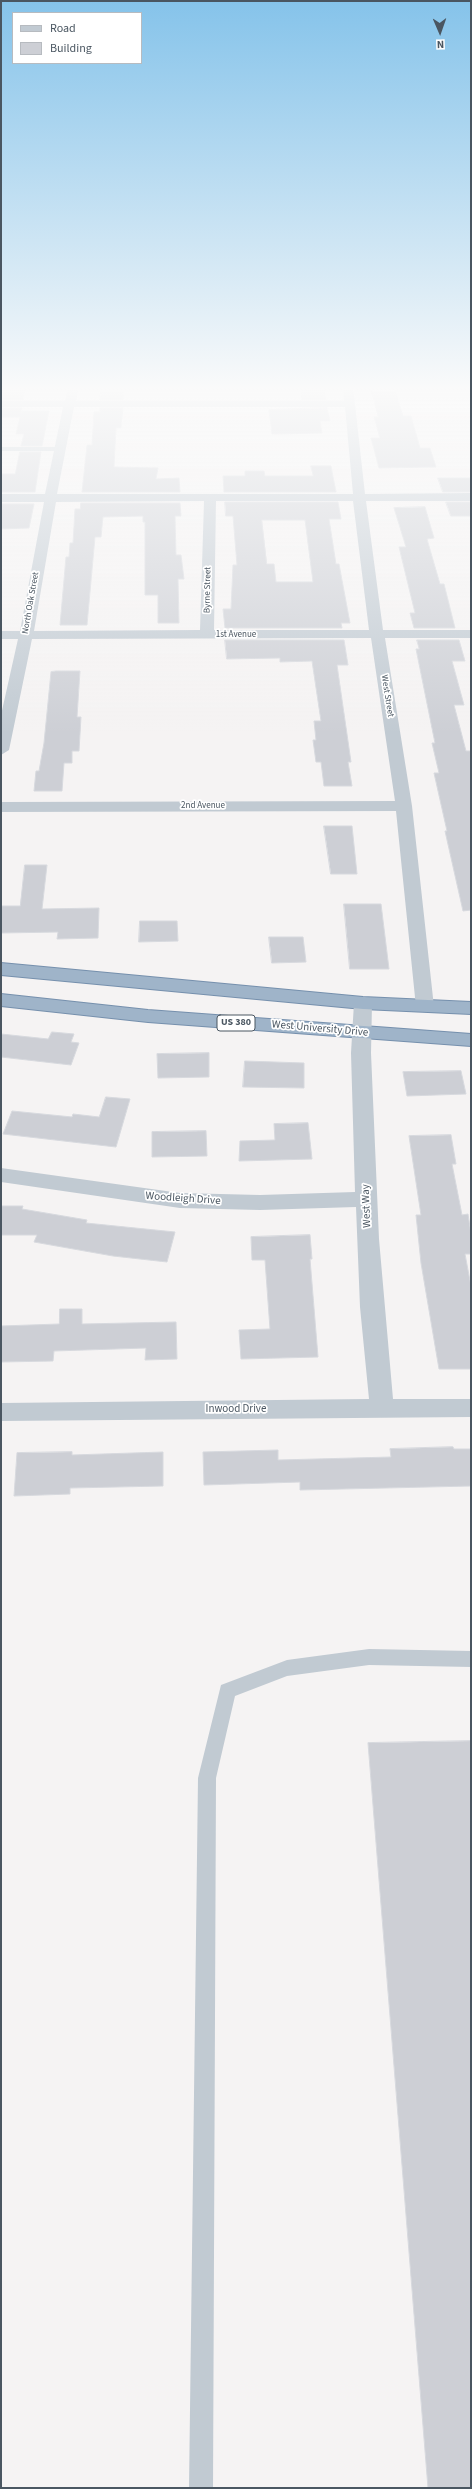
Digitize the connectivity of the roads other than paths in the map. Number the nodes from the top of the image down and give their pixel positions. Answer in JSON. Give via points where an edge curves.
{"nodes":[{"id":1,"x":49,"y":502,"type":"edge"},
{"id":2,"x":210,"y":502,"type":"edge"},
{"id":3,"x":360,"y":502,"type":"edge"},
{"id":4,"x":471,"y":634,"type":"edge"},
{"id":5,"x":1,"y":635,"type":"edge"},
{"id":6,"x":26,"y":635,"type":"junction"},
{"id":7,"x":207,"y":635,"type":"junction"},
{"id":8,"x":377,"y":635,"type":"junction"},
{"id":9,"x":1,"y":750,"type":"edge"},
{"id":10,"x":404,"y":806,"type":"junction"},
{"id":11,"x":1,"y":807,"type":"edge"},
{"id":12,"x":1,"y":969,"type":"edge"},
{"id":13,"x":1,"y":1000,"type":"edge"},
{"id":14,"x":363,"y":1003,"type":"junction"},
{"id":15,"x":426,"y":1007,"type":"junction"},
{"id":16,"x":471,"y":1008,"type":"edge"},
{"id":17,"x":360,"y":1033,"type":"junction"},
{"id":18,"x":471,"y":1040,"type":"edge"},
{"id":19,"x":1,"y":1175,"type":"edge"},
{"id":20,"x":366,"y":1199,"type":"junction"},
{"id":21,"x":471,"y":1408,"type":"edge"},
{"id":22,"x":382,"y":1409,"type":"junction"},
{"id":23,"x":1,"y":1412,"type":"edge"},
{"id":24,"x":471,"y":1659,"type":"edge"},
{"id":25,"x":201,"y":2488,"type":"edge"}],
"edges":[{"from":1,"to":6,"type":"street","name":"North Oak Street"},
{"from":2,"to":7,"type":"street","name":"Byrne Street"},
{"from":3,"to":8,"type":"street","name":"West Street"},
{"from":4,"to":8,"type":"street","name":"1st Avenue"},
{"from":5,"to":6,"type":"street","name":"1st Avenue"},
{"from":6,"to":7,"type":"street","name":"1st Avenue"},
{"from":6,"to":9,"type":"street","name":"North Oak Street"},
{"from":7,"to":8,"type":"street","name":"1st Avenue"},
{"from":8,"to":10,"type":"street","name":"West Street"},
{"from":10,"to":11,"type":"street","name":"2nd Avenue"},
{"from":10,"to":15,"type":"street","name":"West Street"},
{"from":12,"to":14,"type":"highway"},
{"from":13,"to":17,"type":"highway","name":"West University Drive","number":"US 380","via":[[148,1016]]},
{"from":14,"to":15,"type":"highway"},
{"from":14,"to":17,"type":"street","name":"West Way"},
{"from":15,"to":16,"type":"highway"},
{"from":17,"to":18,"type":"highway","name":"West University Drive","number":"US 380"},
{"from":17,"to":20,"type":"street","name":"West Way"},
{"from":19,"to":20,"type":"street","name":"Woodleigh Drive","via":[[188,1201]]},
{"from":20,"to":22,"type":"street","name":"West Way","via":[[373,1337]]},
{"from":21,"to":22,"type":"street","name":"Inwood Drive"},
{"from":22,"to":23,"type":"street","name":"Inwood Drive"},
{"from":24,"to":25,"type":"lane","via":[[369,1657],[294,1667],[227,1691],[207,1778]]}]}
